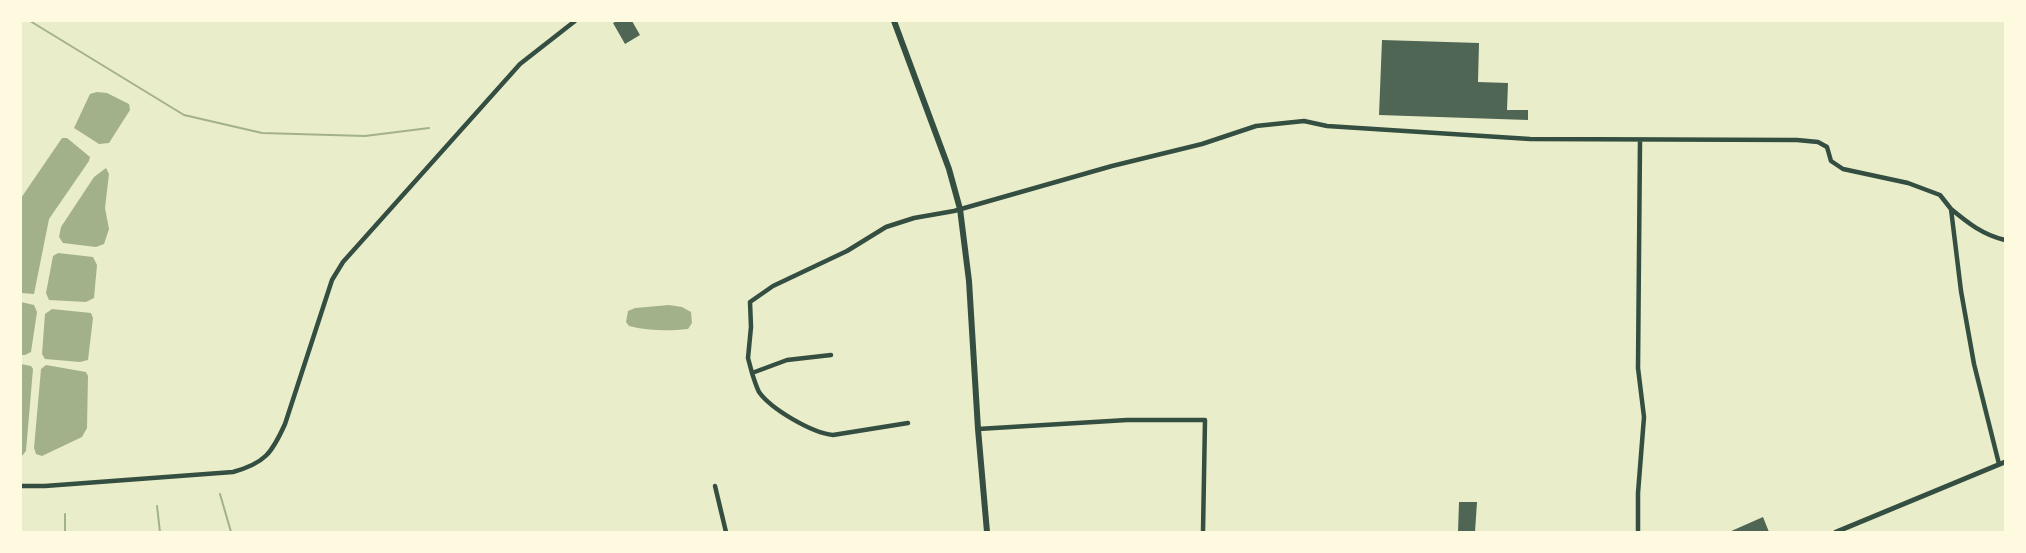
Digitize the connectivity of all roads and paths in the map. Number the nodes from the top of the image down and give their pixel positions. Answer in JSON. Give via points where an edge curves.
{"nodes":[{"id":1,"x":574,"y":21,"type":"edge"},
{"id":2,"x":894,"y":21,"type":"edge"},
{"id":3,"x":1640,"y":141,"type":"junction"},
{"id":4,"x":960,"y":209,"type":"junction"},
{"id":5,"x":1951,"y":209,"type":"junction"},
{"id":6,"x":2005,"y":240,"type":"edge"},
{"id":7,"x":831,"y":355,"type":"dead end"},
{"id":8,"x":752,"y":373,"type":"junction"},
{"id":9,"x":908,"y":423,"type":"dead end"},
{"id":10,"x":978,"y":429,"type":"junction"},
{"id":11,"x":2002,"y":463,"type":"edge"},
{"id":12,"x":21,"y":486,"type":"edge"},
{"id":13,"x":715,"y":486,"type":"dead end"},
{"id":14,"x":726,"y":532,"type":"edge"},
{"id":15,"x":987,"y":532,"type":"edge"},
{"id":16,"x":1203,"y":532,"type":"edge"},
{"id":17,"x":1638,"y":532,"type":"edge"},
{"id":18,"x":1836,"y":532,"type":"edge"}],
"edges":[{"from":1,"to":12,"type":"street","via":[[520,64],[343,262],[332,280],[285,424],[267,455],[253,466],[225,472]]},
{"from":2,"to":4,"type":"main road"},
{"from":3,"to":4,"type":"street","via":[[1530,139],[1291,121],[1256,126]]},
{"from":3,"to":5,"type":"street","via":[[1818,142],[1827,147],[1831,161],[1843,169],[1940,195]]},
{"from":3,"to":17,"type":"street","via":[[1638,368],[1644,417]]},
{"from":4,"to":8,"type":"street","via":[[886,227],[762,292],[750,302],[748,358]]},
{"from":4,"to":10,"type":"main road","via":[[969,281]]},
{"from":5,"to":6,"type":"street","via":[[1991,237]]},
{"from":5,"to":11,"type":"street","via":[[1974,364]]},
{"from":7,"to":8,"type":"street","via":[[787,360]]},
{"from":8,"to":9,"type":"street","via":[[768,402],[814,431],[833,435]]},
{"from":10,"to":15,"type":"main road"},
{"from":10,"to":16,"type":"street","via":[[1126,420],[1205,420]]},
{"from":11,"to":18,"type":"street"},
{"from":13,"to":14,"type":"street"}]}
